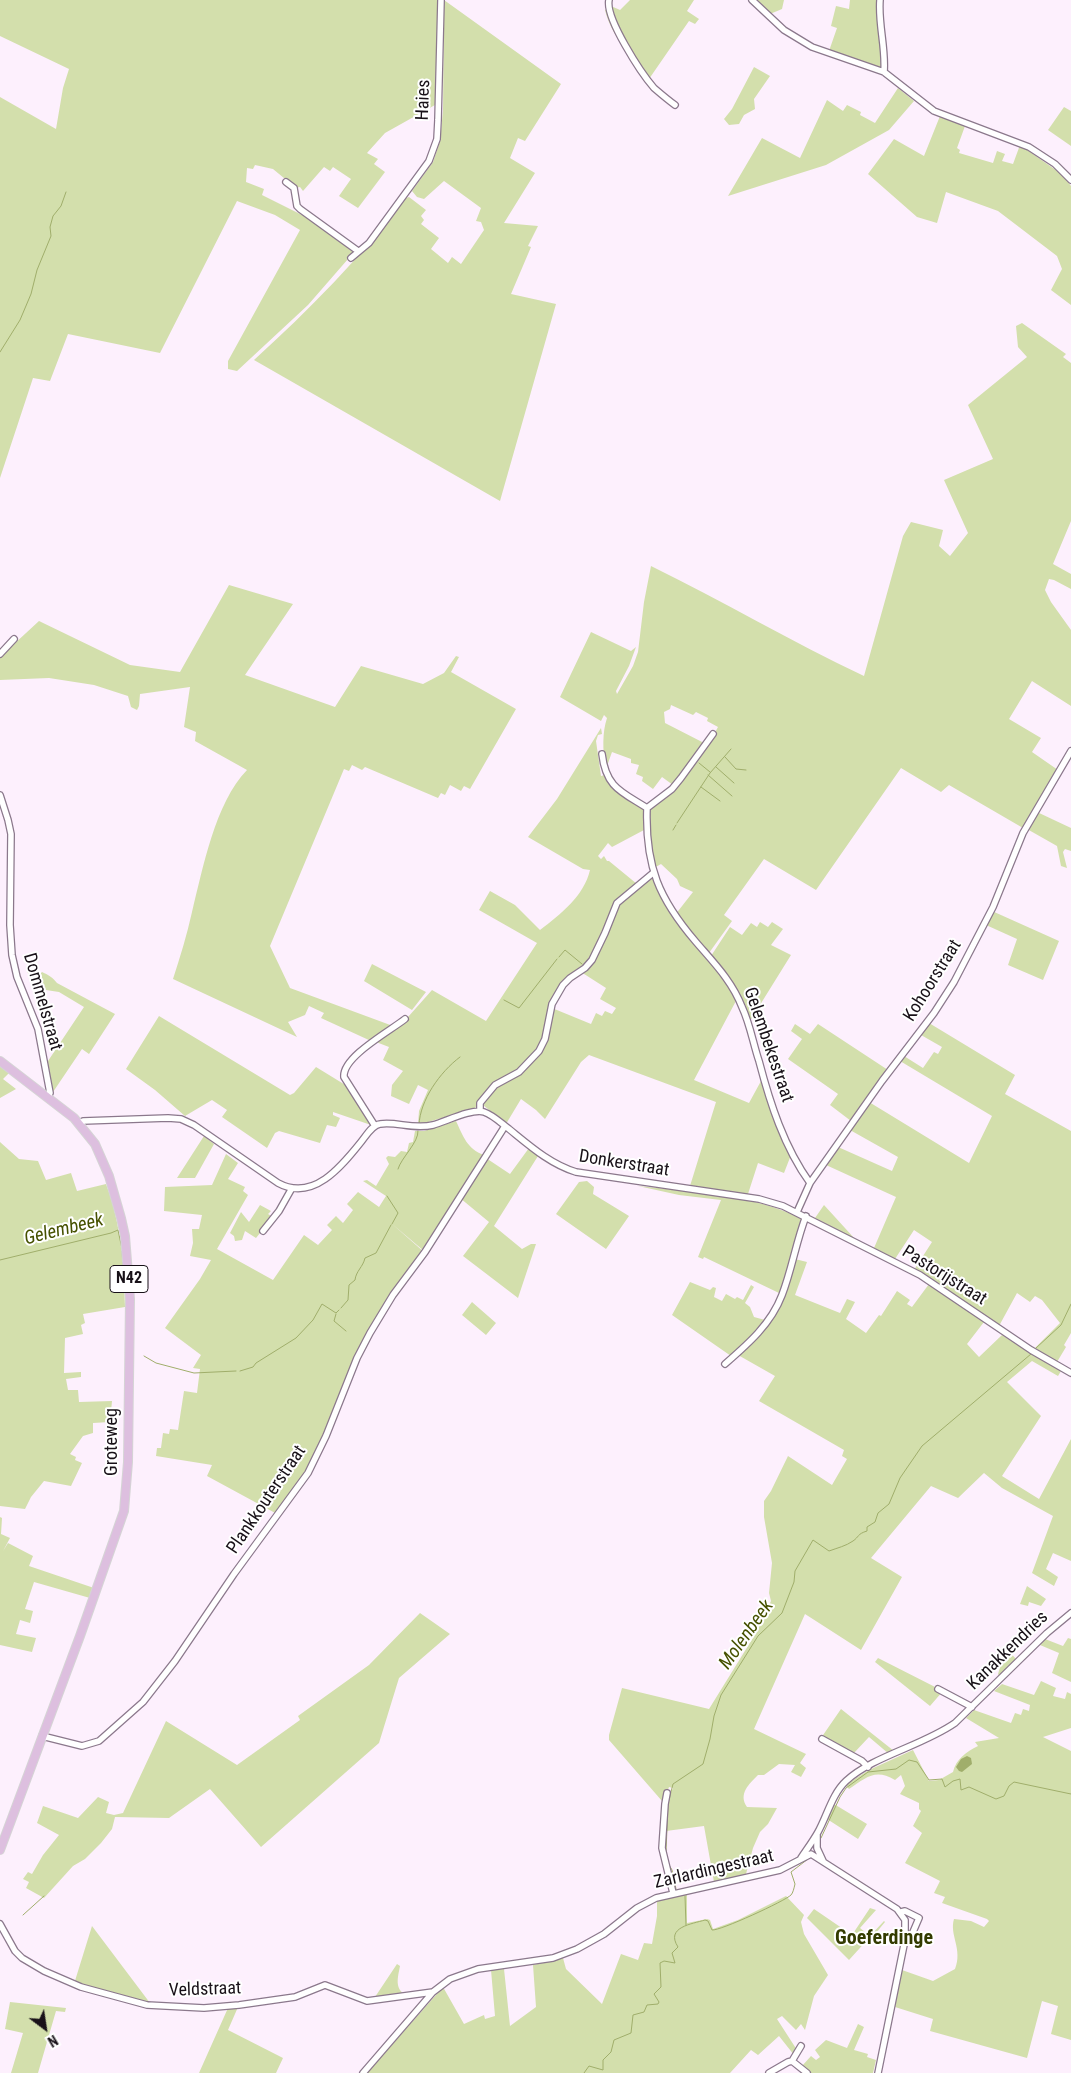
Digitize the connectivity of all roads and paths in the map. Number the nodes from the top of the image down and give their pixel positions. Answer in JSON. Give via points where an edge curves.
{"nodes":[{"id":1,"x":441,"y":0,"type":"edge"},
{"id":2,"x":609,"y":0,"type":"edge"},
{"id":3,"x":752,"y":0,"type":"edge"},
{"id":4,"x":880,"y":0,"type":"edge"},
{"id":5,"x":884,"y":72,"type":"junction"},
{"id":6,"x":675,"y":105,"type":"dead end"},
{"id":7,"x":1071,"y":180,"type":"edge"},
{"id":8,"x":286,"y":182,"type":"dead end"},
{"id":9,"x":358,"y":252,"type":"junction"},
{"id":10,"x":351,"y":258,"type":"dead end"},
{"id":11,"x":14,"y":639,"type":"dead end"},
{"id":12,"x":0,"y":654,"type":"edge"},
{"id":13,"x":713,"y":734,"type":"dead end"},
{"id":14,"x":1071,"y":751,"type":"edge"},
{"id":15,"x":602,"y":754,"type":"dead end"},
{"id":16,"x":0,"y":795,"type":"edge"},
{"id":17,"x":647,"y":808,"type":"junction"},
{"id":18,"x":653,"y":873,"type":"junction"},
{"id":19,"x":405,"y":1019,"type":"dead end"},
{"id":20,"x":0,"y":1061,"type":"edge"},
{"id":21,"x":47,"y":1097,"type":"junction"},
{"id":22,"x":480,"y":1111,"type":"junction"},
{"id":23,"x":80,"y":1123,"type":"junction"},
{"id":24,"x":375,"y":1126,"type":"junction"},
{"id":25,"x":505,"y":1126,"type":"junction"},
{"id":26,"x":810,"y":1183,"type":"junction"},
{"id":27,"x":292,"y":1188,"type":"junction"},
{"id":28,"x":797,"y":1212,"type":"junction"},
{"id":29,"x":806,"y":1216,"type":"junction"},
{"id":30,"x":263,"y":1231,"type":"dead end"},
{"id":31,"x":726,"y":1364,"type":"dead end"},
{"id":32,"x":1071,"y":1373,"type":"edge"},
{"id":33,"x":1071,"y":1613,"type":"edge"},
{"id":34,"x":938,"y":1689,"type":"dead end"},
{"id":35,"x":972,"y":1707,"type":"junction"},
{"id":36,"x":967,"y":1712,"type":"joint"},
{"id":37,"x":42,"y":1736,"type":"junction"},
{"id":38,"x":822,"y":1739,"type":"dead end"},
{"id":39,"x":868,"y":1766,"type":"junction"},
{"id":40,"x":667,"y":1793,"type":"dead end"},
{"id":41,"x":818,"y":1833,"type":"junction"},
{"id":42,"x":817,"y":1849,"type":"junction"},
{"id":43,"x":0,"y":1850,"type":"edge"},
{"id":44,"x":810,"y":1851,"type":"junction"},
{"id":45,"x":823,"y":1861,"type":"junction"},
{"id":46,"x":674,"y":1893,"type":"junction"},
{"id":47,"x":901,"y":1912,"type":"junction"},
{"id":48,"x":0,"y":1924,"type":"edge"},
{"id":49,"x":905,"y":1940,"type":"junction"},
{"id":50,"x":433,"y":1992,"type":"junction"},
{"id":51,"x":801,"y":2046,"type":"dead end"},
{"id":52,"x":792,"y":2061,"type":"junction"},
{"id":53,"x":363,"y":2073,"type":"edge"},
{"id":54,"x":769,"y":2073,"type":"edge"},
{"id":55,"x":807,"y":2073,"type":"edge"},
{"id":56,"x":878,"y":2073,"type":"edge"}],
"edges":[{"from":1,"to":9,"type":"street","name":"Haies","via":[[437,139],[429,161],[369,243]]},
{"from":2,"to":6,"type":"street","via":[[607,7],[636,62],[653,86]]},
{"from":3,"to":5,"type":"street","via":[[784,30],[812,47]]},
{"from":4,"to":5,"type":"street"},
{"from":5,"to":7,"type":"street","via":[[934,111],[1029,147],[1055,164]]},
{"from":8,"to":9,"type":"street","via":[[294,188],[300,209]]},
{"from":9,"to":10,"type":"street","name":"Haies"},
{"from":11,"to":12,"type":"street"},
{"from":13,"to":17,"type":"street","via":[[672,789]]},
{"from":14,"to":26,"type":"street","name":"Kohoorstraat","via":[[1023,833],[993,907],[946,996]]},
{"from":15,"to":17,"type":"street","via":[[613,786]]},
{"from":16,"to":21,"type":"street","name":"Dommelstraat","via":[[11,834],[12,955],[17,977],[38,1029],[50,1093]]},
{"from":17,"to":18,"type":"street","name":"Gelembekestraat","via":[[647,841]]},
{"from":18,"to":22,"type":"street","via":[[617,903],[592,960],[564,985],[552,1004],[539,1051],[519,1072],[494,1085],[480,1103]]},
{"from":18,"to":26,"type":"street","name":"Gelembekestraat","via":[[675,917],[734,989],[748,1023],[776,1116]]},
{"from":19,"to":24,"type":"street","via":[[355,1056],[344,1070],[344,1077]]},
{"from":20,"to":21,"type":"main road","name":"Groteweg","number":"N42"},
{"from":21,"to":23,"type":"main road","name":"Groteweg","number":"N42"},
{"from":22,"to":24,"type":"street","via":[[420,1127]]},
{"from":22,"to":25,"type":"street","name":"Donkerstraat"},
{"from":23,"to":27,"type":"street","via":[[181,1119],[278,1183]]},
{"from":23,"to":37,"type":"main road","name":"Groteweg","number":"N42","via":[[102,1158],[125,1236],[130,1299],[127,1494],[121,1524]]},
{"from":24,"to":27,"type":"street","via":[[330,1177],[311,1187]]},
{"from":25,"to":28,"type":"street","name":"Donkerstraat","via":[[557,1165],[576,1172],[759,1199]]},
{"from":25,"to":37,"type":"street","name":"Plankkouterstraat","via":[[370,1333],[308,1473],[175,1661],[143,1702],[99,1741],[82,1746]]},
{"from":26,"to":28,"type":"street","name":"Kohoorstraat"},
{"from":27,"to":30,"type":"street"},
{"from":28,"to":29,"type":"street","name":"Pastorijstraat"},
{"from":29,"to":31,"type":"street","via":[[782,1296],[772,1316],[750,1343]]},
{"from":29,"to":32,"type":"street","name":"Pastorijstraat","via":[[920,1275]]},
{"from":33,"to":35,"type":"street","name":"Kanakkendries"},
{"from":34,"to":35,"type":"street"},
{"from":35,"to":36,"type":"street","name":"Kanakkendries"},
{"from":36,"to":39,"type":"street","name":"Zarlardingestraat","via":[[941,1733]]},
{"from":37,"to":43,"type":"main road","name":"Groteweg","number":"N42"},
{"from":38,"to":39,"type":"street"},
{"from":39,"to":41,"type":"street","name":"Zarlardingestraat","via":[[845,1782],[837,1792]]},
{"from":40,"to":46,"type":"street","via":[[662,1848]]},
{"from":41,"to":42,"type":"street","name":"Zarlardingestraat"},
{"from":41,"to":44,"type":"street","name":"Zarlardingestraat"},
{"from":42,"to":44,"type":"street","via":[[814,1845]]},
{"from":42,"to":45,"type":"street"},
{"from":44,"to":45,"type":"street"},
{"from":44,"to":46,"type":"street","name":"Zarlardingestraat","via":[[780,1870]]},
{"from":45,"to":47,"type":"street"},
{"from":46,"to":50,"type":"street","name":"Zarlardingestraat","via":[[646,1902],[604,1934],[577,1949],[536,1962],[464,1972]]},
{"from":47,"to":49,"type":"street","via":[[905,1920]]},
{"from":47,"to":49,"type":"street","via":[[919,1918],[910,1938]]},
{"from":48,"to":50,"type":"street","name":"Veldstraat","via":[[15,1951],[44,1971],[81,1987],[147,2005],[194,2008],[238,2005],[295,1997],[325,1985],[367,2001]]},
{"from":49,"to":56,"type":"street"},
{"from":50,"to":53,"type":"street","name":"Zarlardingestraat"},
{"from":51,"to":52,"type":"street"},
{"from":52,"to":54,"type":"street"},
{"from":52,"to":55,"type":"street"}]}
